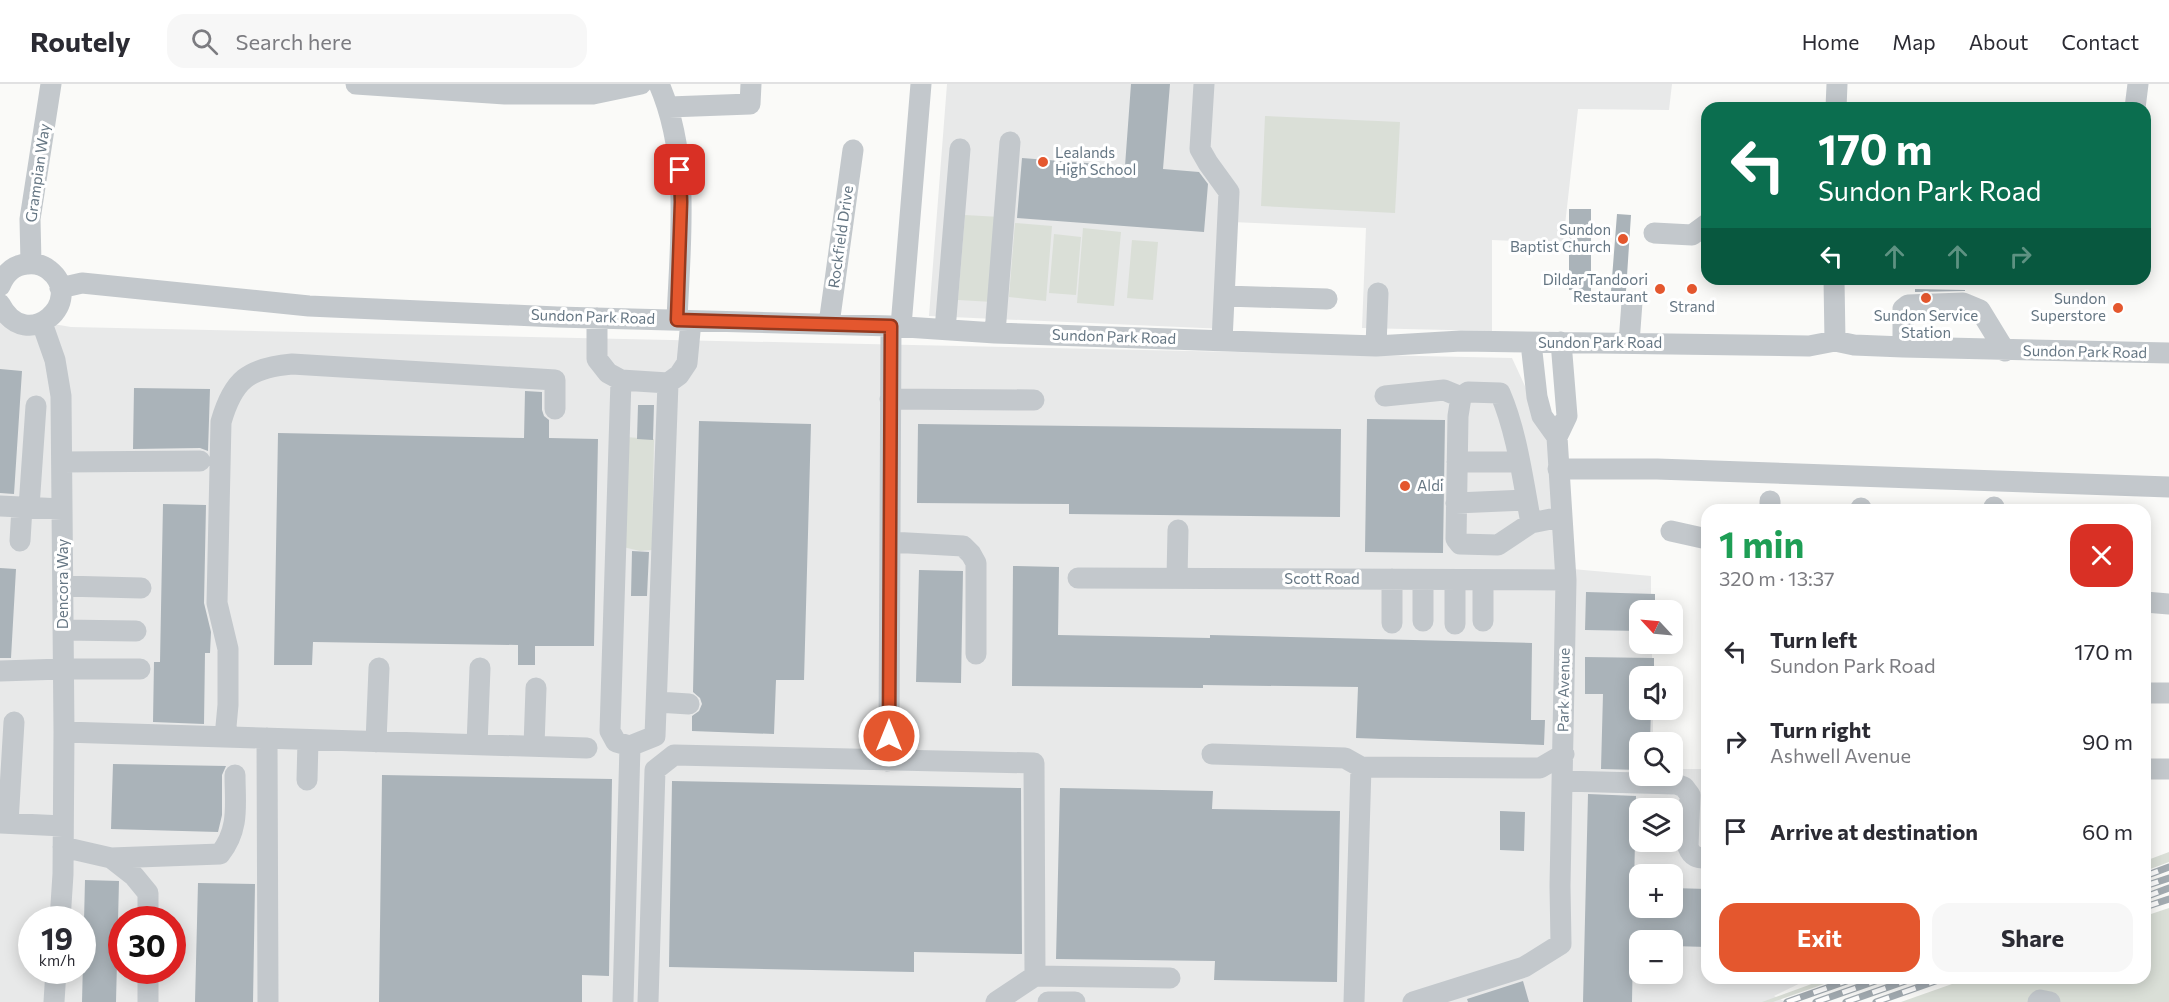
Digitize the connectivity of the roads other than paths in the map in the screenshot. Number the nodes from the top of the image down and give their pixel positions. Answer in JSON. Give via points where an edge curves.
{"nodes":[{"id":1,"x":51,"y":84,"type":"edge"},
{"id":2,"x":356,"y":84,"type":"edge"},
{"id":3,"x":641,"y":84,"type":"edge"},
{"id":4,"x":659,"y":84,"type":"edge"},
{"id":5,"x":751,"y":84,"type":"edge"},
{"id":6,"x":921,"y":84,"type":"edge"},
{"id":7,"x":1204,"y":84,"type":"edge"},
{"id":8,"x":1837,"y":84,"type":"edge"},
{"id":9,"x":2138,"y":84,"type":"edge"},
{"id":10,"x":1836,"y":102,"type":"edge"},
{"id":11,"x":2136,"y":102,"type":"edge"},
{"id":12,"x":669,"y":107,"type":"junction"},
{"id":13,"x":1011,"y":142,"type":"dead end"},
{"id":14,"x":960,"y":149,"type":"dead end"},
{"id":15,"x":853,"y":150,"type":"dead end"},
{"id":16,"x":1701,"y":228,"type":"edge"},
{"id":17,"x":1654,"y":233,"type":"dead end"},
{"id":18,"x":31,"y":263,"type":"junction"},
{"id":19,"x":1834,"y":285,"type":"edge"},
{"id":20,"x":0,"y":286,"type":"edge"},
{"id":21,"x":60,"y":288,"type":"junction"},
{"id":22,"x":1378,"y":293,"type":"dead end"},
{"id":23,"x":1225,"y":296,"type":"junction"},
{"id":24,"x":1327,"y":299,"type":"dead end"},
{"id":25,"x":1632,"y":302,"type":"dead end"},
{"id":26,"x":0,"y":304,"type":"edge"},
{"id":27,"x":597,"y":318,"type":"junction"},
{"id":28,"x":684,"y":320,"type":"junction"},
{"id":29,"x":42,"y":323,"type":"junction"},
{"id":30,"x":829,"y":324,"type":"junction"},
{"id":31,"x":896,"y":326,"type":"junction"},
{"id":32,"x":945,"y":330,"type":"junction"},
{"id":33,"x":995,"y":333,"type":"junction"},
{"id":34,"x":1222,"y":341,"type":"junction"},
{"id":35,"x":1835,"y":341,"type":"junction"},
{"id":36,"x":1561,"y":342,"type":"junction"},
{"id":37,"x":1531,"y":343,"type":"junction"},
{"id":38,"x":1629,"y":344,"type":"junction"},
{"id":39,"x":1376,"y":346,"type":"junction"},
{"id":40,"x":1903,"y":347,"type":"junction"},
{"id":41,"x":2005,"y":351,"type":"junction"},
{"id":42,"x":2169,"y":353,"type":"edge"},
{"id":43,"x":621,"y":380,"type":"junction"},
{"id":44,"x":668,"y":383,"type":"junction"},
{"id":45,"x":1385,"y":396,"type":"dead end"},
{"id":46,"x":1461,"y":397,"type":"junction"},
{"id":47,"x":890,"y":399,"type":"junction"},
{"id":48,"x":1034,"y":400,"type":"dead end"},
{"id":49,"x":36,"y":406,"type":"dead end"},
{"id":50,"x":555,"y":409,"type":"dead end"},
{"id":51,"x":1557,"y":437,"type":"junction"},
{"id":52,"x":200,"y":461,"type":"dead end"},
{"id":53,"x":62,"y":462,"type":"junction"},
{"id":54,"x":1457,"y":462,"type":"junction"},
{"id":55,"x":1519,"y":462,"type":"junction"},
{"id":56,"x":1558,"y":469,"type":"junction"},
{"id":57,"x":2169,"y":487,"type":"edge"},
{"id":58,"x":1526,"y":500,"type":"junction"},
{"id":59,"x":1456,"y":503,"type":"junction"},
{"id":60,"x":0,"y":506,"type":"edge"},
{"id":61,"x":25,"y":507,"type":"junction"},
{"id":62,"x":62,"y":508,"type":"junction"},
{"id":63,"x":1561,"y":516,"type":"junction"},
{"id":64,"x":1531,"y":523,"type":"junction"},
{"id":65,"x":1178,"y":530,"type":"dead end"},
{"id":66,"x":1671,"y":531,"type":"dead end"},
{"id":67,"x":1701,"y":538,"type":"edge"},
{"id":68,"x":20,"y":541,"type":"dead end"},
{"id":69,"x":890,"y":542,"type":"junction"},
{"id":70,"x":1078,"y":578,"type":"dead end"},
{"id":71,"x":1177,"y":578,"type":"junction"},
{"id":72,"x":1392,"y":579,"type":"junction"},
{"id":73,"x":1424,"y":580,"type":"junction"},
{"id":74,"x":1455,"y":580,"type":"junction"},
{"id":75,"x":1483,"y":580,"type":"junction"},
{"id":76,"x":1566,"y":580,"type":"junction"},
{"id":77,"x":63,"y":586,"type":"junction"},
{"id":78,"x":141,"y":588,"type":"dead end"},
{"id":79,"x":2151,"y":602,"type":"edge"},
{"id":80,"x":2169,"y":604,"type":"edge"},
{"id":81,"x":1423,"y":621,"type":"dead end"},
{"id":82,"x":1483,"y":621,"type":"dead end"},
{"id":83,"x":1392,"y":623,"type":"dead end"},
{"id":84,"x":1455,"y":624,"type":"dead end"},
{"id":85,"x":63,"y":630,"type":"junction"},
{"id":86,"x":136,"y":631,"type":"dead end"},
{"id":87,"x":976,"y":654,"type":"dead end"},
{"id":88,"x":379,"y":668,"type":"dead end"},
{"id":89,"x":480,"y":668,"type":"dead end"},
{"id":90,"x":63,"y":669,"type":"junction"},
{"id":91,"x":140,"y":669,"type":"dead end"},
{"id":92,"x":0,"y":671,"type":"edge"},
{"id":93,"x":536,"y":688,"type":"dead end"},
{"id":94,"x":2151,"y":693,"type":"edge"},
{"id":95,"x":2169,"y":693,"type":"edge"},
{"id":96,"x":657,"y":702,"type":"junction"},
{"id":97,"x":689,"y":704,"type":"dead end"},
{"id":98,"x":14,"y":722,"type":"dead end"},
{"id":99,"x":64,"y":732,"type":"junction"},
{"id":100,"x":225,"y":737,"type":"junction"},
{"id":101,"x":267,"y":738,"type":"junction"},
{"id":102,"x":314,"y":740,"type":"junction"},
{"id":103,"x":376,"y":742,"type":"junction"},
{"id":104,"x":477,"y":745,"type":"junction"},
{"id":105,"x":534,"y":746,"type":"junction"},
{"id":106,"x":630,"y":746,"type":"junction"},
{"id":107,"x":587,"y":748,"type":"dead end"},
{"id":108,"x":1212,"y":754,"type":"dead end"},
{"id":109,"x":1564,"y":754,"type":"junction"},
{"id":110,"x":887,"y":761,"type":"junction"},
{"id":111,"x":1361,"y":767,"type":"junction"},
{"id":112,"x":2151,"y":769,"type":"edge"},
{"id":113,"x":2169,"y":769,"type":"edge"},
{"id":114,"x":235,"y":775,"type":"dead end"},
{"id":115,"x":313,"y":780,"type":"dead end"},
{"id":116,"x":1563,"y":781,"type":"junction"},
{"id":117,"x":4,"y":823,"type":"edge"},
{"id":118,"x":63,"y":826,"type":"junction"},
{"id":119,"x":63,"y":847,"type":"junction"},
{"id":120,"x":111,"y":858,"type":"junction"},
{"id":121,"x":1701,"y":858,"type":"edge"},
{"id":122,"x":61,"y":906,"type":"edge"},
{"id":123,"x":148,"y":906,"type":"edge"},
{"id":124,"x":1035,"y":976,"type":"junction"},
{"id":125,"x":1170,"y":978,"type":"dead end"},
{"id":126,"x":55,"y":984,"type":"edge"},
{"id":127,"x":148,"y":984,"type":"edge"},
{"id":128,"x":54,"y":1002,"type":"edge"},
{"id":129,"x":148,"y":1002,"type":"edge"},
{"id":130,"x":268,"y":1002,"type":"edge"},
{"id":131,"x":623,"y":1002,"type":"edge"},
{"id":132,"x":648,"y":1002,"type":"edge"},
{"id":133,"x":996,"y":1002,"type":"edge"},
{"id":134,"x":1048,"y":1002,"type":"edge"},
{"id":135,"x":1075,"y":1002,"type":"edge"},
{"id":136,"x":1354,"y":1002,"type":"edge"},
{"id":137,"x":1413,"y":1002,"type":"edge"},
{"id":138,"x":2037,"y":1002,"type":"edge"},
{"id":139,"x":2050,"y":1002,"type":"edge"}],
"edges":[{"from":1,"to":18,"type":"street","name":"Grampian Way","via":[[30,219]]},
{"from":2,"to":3,"type":"street","via":[[506,94],[593,94]]},
{"from":4,"to":12,"type":"street"},
{"from":5,"to":12,"type":"street","via":[[750,104]]},
{"from":6,"to":31,"type":"street"},
{"from":7,"to":23,"type":"street","via":[[1200,149],[1229,192]]},
{"from":8,"to":10,"type":"street"},
{"from":9,"to":11,"type":"street"},
{"from":12,"to":28,"type":"street","via":[[679,154]]},
{"from":13,"to":33,"type":"street"},
{"from":14,"to":32,"type":"street"},
{"from":15,"to":30,"type":"street","name":"Rockfield Drive"},
{"from":16,"to":17,"type":"street","via":[[1692,235]]},
{"from":18,"to":20,"type":"street","via":[[9,271]]},
{"from":18,"to":21,"type":"street","via":[[51,272]]},
{"from":19,"to":35,"type":"street"},
{"from":21,"to":27,"type":"street","name":"Sundon Park Road","via":[[82,283],[309,306]]},
{"from":21,"to":29,"type":"street","via":[[59,305]]},
{"from":22,"to":39,"type":"street"},
{"from":23,"to":24,"type":"street"},
{"from":23,"to":34,"type":"street"},
{"from":25,"to":38,"type":"street"},
{"from":26,"to":29,"type":"street","via":[[21,325]]},
{"from":27,"to":28,"type":"street","name":"Sundon Park Road"},
{"from":27,"to":43,"type":"street","via":[[597,359],[608,373]]},
{"from":28,"to":30,"type":"street","name":"Sundon Park Road"},
{"from":28,"to":44,"type":"street","via":[[687,363]]},
{"from":29,"to":53,"type":"street","name":"Dencora Way","via":[[57,369]]},
{"from":30,"to":31,"type":"street","name":"Sundon Park Road"},
{"from":31,"to":32,"type":"street","name":"Sundon Park Road"},
{"from":31,"to":47,"type":"street"},
{"from":32,"to":33,"type":"street","name":"Sundon Park Road"},
{"from":33,"to":34,"type":"street","name":"Sundon Park Road"},
{"from":34,"to":39,"type":"street","name":"Sundon Park Road"},
{"from":35,"to":38,"type":"street","name":"Sundon Park Road","via":[[1809,346]]},
{"from":35,"to":40,"type":"street","name":"Sundon Park Road"},
{"from":36,"to":37,"type":"street","name":"Sundon Park Road"},
{"from":36,"to":38,"type":"street","name":"Sundon Park Road"},
{"from":36,"to":51,"type":"street","name":"Park Avenue","via":[[1567,416]]},
{"from":37,"to":39,"type":"street","name":"Sundon Park Road","via":[[1461,341]]},
{"from":37,"to":51,"type":"street","via":[[1542,416]]},
{"from":40,"to":41,"type":"street","name":"Sundon Park Road"},
{"from":40,"to":41,"type":"street","via":[[1903,309],[1908,305],[1963,303],[1980,310]]},
{"from":41,"to":42,"type":"street","name":"Sundon Park Road"},
{"from":43,"to":44,"type":"street"},
{"from":43,"to":106,"type":"street","via":[[610,731],[616,742]]},
{"from":44,"to":96,"type":"street"},
{"from":45,"to":46,"type":"street","via":[[1444,390]]},
{"from":46,"to":54,"type":"street"},
{"from":46,"to":55,"type":"street","via":[[1468,393],[1500,393]]},
{"from":47,"to":48,"type":"street"},
{"from":47,"to":69,"type":"street"},
{"from":49,"to":61,"type":"street"},
{"from":50,"to":100,"type":"street","via":[[555,380],[291,364],[259,369],[244,379],[227,401],[222,422],[217,603],[228,649]]},
{"from":51,"to":56,"type":"street","name":"Park Avenue"},
{"from":52,"to":53,"type":"street"},
{"from":53,"to":62,"type":"street","name":"Dencora Way"},
{"from":54,"to":55,"type":"street"},
{"from":54,"to":59,"type":"street"},
{"from":55,"to":58,"type":"street"},
{"from":56,"to":57,"type":"street"},
{"from":56,"to":63,"type":"street","name":"Park Avenue"},
{"from":58,"to":59,"type":"street"},
{"from":58,"to":64,"type":"street"},
{"from":59,"to":64,"type":"street","via":[[1456,538],[1460,544],[1498,545]]},
{"from":60,"to":61,"type":"street"},
{"from":61,"to":62,"type":"street"},
{"from":61,"to":68,"type":"street"},
{"from":62,"to":77,"type":"street","name":"Dencora Way"},
{"from":63,"to":64,"type":"street"},
{"from":63,"to":76,"type":"street","name":"Park Avenue"},
{"from":65,"to":71,"type":"street"},
{"from":66,"to":67,"type":"street"},
{"from":69,"to":87,"type":"street","via":[[963,546],[970,554],[976,563]]},
{"from":69,"to":110,"type":"street"},
{"from":70,"to":71,"type":"street","name":"Scott Road"},
{"from":71,"to":72,"type":"street","name":"Scott Road"},
{"from":72,"to":73,"type":"street","name":"Scott Road"},
{"from":72,"to":83,"type":"street"},
{"from":73,"to":74,"type":"street","name":"Scott Road"},
{"from":73,"to":81,"type":"street"},
{"from":74,"to":75,"type":"street","name":"Scott Road"},
{"from":74,"to":84,"type":"street"},
{"from":75,"to":76,"type":"street","name":"Scott Road"},
{"from":75,"to":82,"type":"street"},
{"from":76,"to":109,"type":"street","name":"Park Avenue"},
{"from":77,"to":78,"type":"street"},
{"from":77,"to":85,"type":"street","name":"Dencora Way"},
{"from":79,"to":80,"type":"street"},
{"from":85,"to":86,"type":"street"},
{"from":85,"to":90,"type":"street","name":"Dencora Way"},
{"from":88,"to":103,"type":"street"},
{"from":89,"to":104,"type":"street"},
{"from":90,"to":91,"type":"street"},
{"from":90,"to":92,"type":"street"},
{"from":90,"to":99,"type":"street","name":"Dencora Way"},
{"from":93,"to":105,"type":"street"},
{"from":94,"to":95,"type":"street"},
{"from":96,"to":97,"type":"street"},
{"from":96,"to":106,"type":"street","via":[[655,736]]},
{"from":98,"to":117,"type":"street"},
{"from":99,"to":100,"type":"street"},
{"from":99,"to":118,"type":"street","name":"Dencora Way"},
{"from":100,"to":101,"type":"street"},
{"from":101,"to":102,"type":"street"},
{"from":101,"to":130,"type":"street"},
{"from":102,"to":103,"type":"street"},
{"from":102,"to":115,"type":"street"},
{"from":103,"to":104,"type":"street"},
{"from":104,"to":105,"type":"street"},
{"from":105,"to":107,"type":"street"},
{"from":106,"to":131,"type":"street"},
{"from":108,"to":111,"type":"street","via":[[1345,758]]},
{"from":109,"to":111,"type":"street","via":[[1540,768]]},
{"from":109,"to":116,"type":"street","name":"Park Avenue"},
{"from":110,"to":124,"type":"street","via":[[1034,763]]},
{"from":110,"to":132,"type":"street","via":[[674,755],[655,770]]},
{"from":111,"to":136,"type":"street"},
{"from":112,"to":113,"type":"street"},
{"from":114,"to":120,"type":"street","via":[[232,837],[220,854]]},
{"from":116,"to":121,"type":"street","via":[[1684,787],[1690,795],[1688,848],[1690,854]]},
{"from":116,"to":137,"type":"street","name":"Park Avenue","via":[[1561,944],[1524,967]]},
{"from":117,"to":118,"type":"street"},
{"from":118,"to":119,"type":"street","name":"Dencora Way"},
{"from":119,"to":120,"type":"street"},
{"from":119,"to":122,"type":"street","name":"Dencora Way"},
{"from":120,"to":123,"type":"street","via":[[148,893]]},
{"from":124,"to":125,"type":"street"},
{"from":124,"to":133,"type":"street"},
{"from":126,"to":128,"type":"street"},
{"from":127,"to":129,"type":"street"},
{"from":134,"to":135,"type":"street"},
{"from":138,"to":139,"type":"street"}]}
